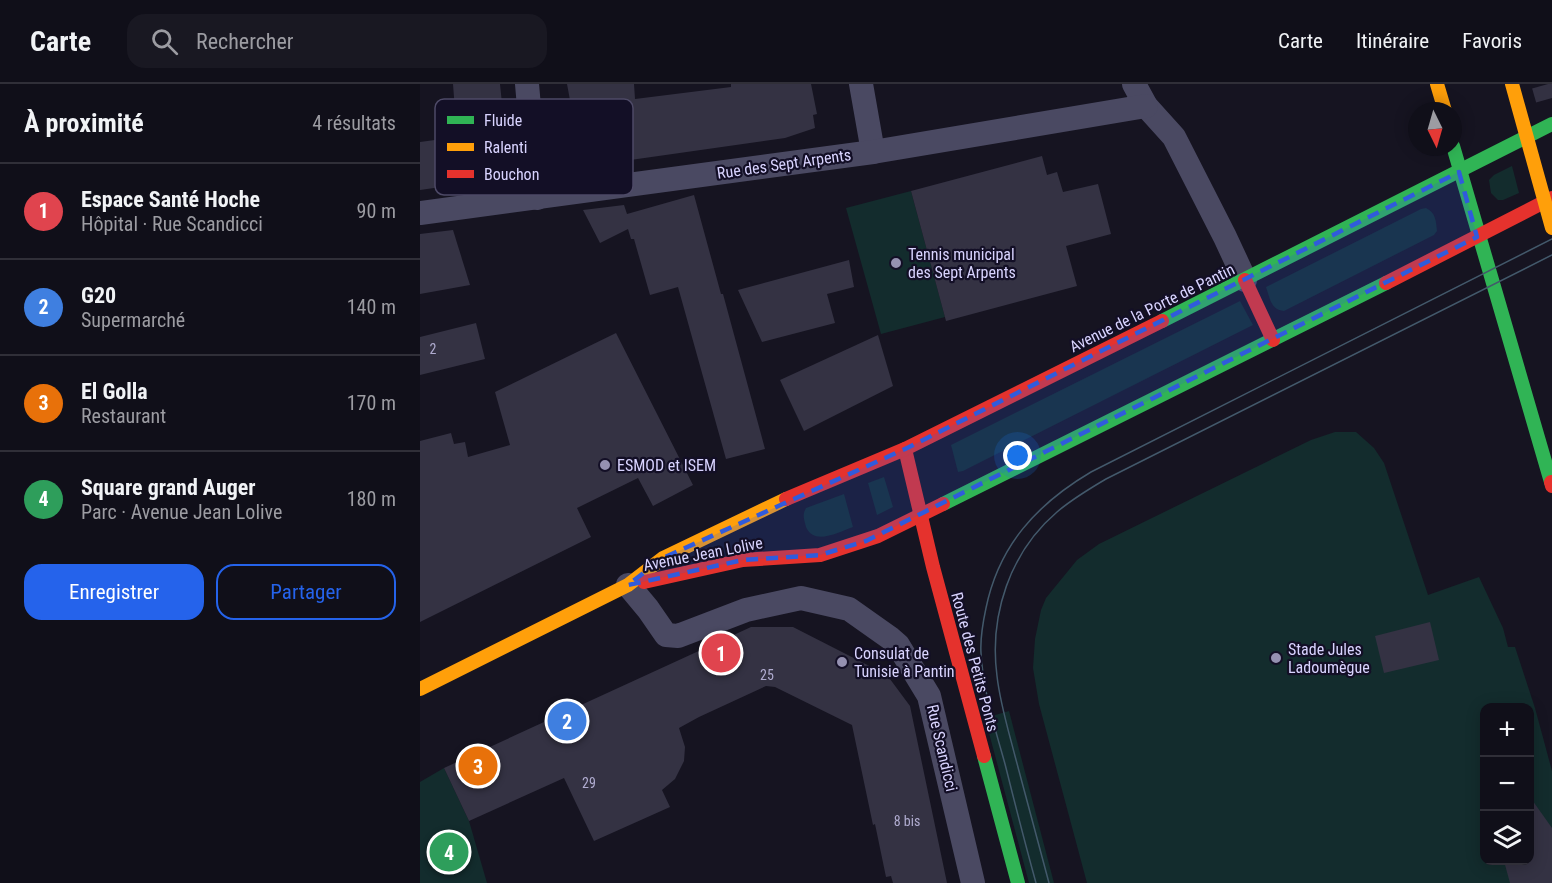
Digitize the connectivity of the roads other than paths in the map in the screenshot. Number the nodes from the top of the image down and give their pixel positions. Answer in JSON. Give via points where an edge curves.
{"nodes":[{"id":1,"x":527,"y":84,"type":"edge"},
{"id":2,"x":861,"y":84,"type":"edge"},
{"id":3,"x":1134,"y":84,"type":"edge"},
{"id":4,"x":1437,"y":84,"type":"edge"},
{"id":5,"x":1512,"y":84,"type":"edge"},
{"id":6,"x":528,"y":99,"type":"edge"},
{"id":7,"x":1442,"y":102,"type":"edge"},
{"id":8,"x":1146,"y":106,"type":"junction"},
{"id":9,"x":1552,"y":124,"type":"edge"},
{"id":10,"x":873,"y":152,"type":"junction"},
{"id":11,"x":1455,"y":156,"type":"edge"},
{"id":12,"x":1459,"y":172,"type":"junction"},
{"id":13,"x":633,"y":185,"type":"edge"},
{"id":14,"x":537,"y":195,"type":"edge"},
{"id":15,"x":559,"y":195,"type":"edge"},
{"id":16,"x":537,"y":198,"type":"junction"},
{"id":17,"x":1552,"y":198,"type":"edge"},
{"id":18,"x":420,"y":213,"type":"edge"},
{"id":19,"x":1552,"y":228,"type":"edge"},
{"id":20,"x":1477,"y":237,"type":"junction"},
{"id":21,"x":1245,"y":280,"type":"junction"},
{"id":22,"x":1273,"y":340,"type":"junction"},
{"id":23,"x":905,"y":448,"type":"junction"},
{"id":24,"x":858,"y":470,"type":"joint"},
{"id":25,"x":1552,"y":483,"type":"edge"},
{"id":26,"x":921,"y":516,"type":"junction"},
{"id":27,"x":628,"y":585,"type":"junction"},
{"id":28,"x":420,"y":690,"type":"edge"},
{"id":29,"x":973,"y":883,"type":"edge"},
{"id":30,"x":1018,"y":883,"type":"edge"}],
"edges":[{"from":1,"to":6,"type":"street"},
{"from":2,"to":10,"type":"street"},
{"from":3,"to":8,"type":"street"},
{"from":4,"to":7,"type":"main road"},
{"from":5,"to":19,"type":"main road","bridge":true},
{"from":8,"to":10,"type":"street","name":"Rue des Sept Arpents"},
{"from":8,"to":21,"type":"street","via":[[1174,137]]},
{"from":9,"to":12,"type":"main road","name":"Avenue de la Porte de Pantin"},
{"from":10,"to":13,"type":"street","name":"Rue des Sept Arpents"},
{"from":11,"to":12,"type":"main road"},
{"from":12,"to":20,"type":"main road"},
{"from":12,"to":21,"type":"main road","name":"Avenue de la Porte de Pantin"},
{"from":14,"to":16,"type":"street"},
{"from":15,"to":16,"type":"street","name":"Rue des Sept Arpents"},
{"from":16,"to":18,"type":"street","name":"Rue des Sept Arpents"},
{"from":17,"to":20,"type":"main road"},
{"from":20,"to":22,"type":"main road"},
{"from":20,"to":25,"type":"main road"},
{"from":21,"to":22,"type":"main road"},
{"from":21,"to":23,"type":"main road","name":"Avenue de la Porte de Pantin"},
{"from":22,"to":26,"type":"main road"},
{"from":23,"to":24,"type":"main road","name":"Avenue de la Porte de Pantin"},
{"from":23,"to":26,"type":"main road","name":"Route des Petits Ponts"},
{"from":24,"to":27,"type":"main road","name":"Avenue Jean Lolive","via":[[782,500],[663,558]]},
{"from":26,"to":27,"type":"main road","name":"Avenue Jean Lolive","via":[[866,541],[820,555],[743,560]]},
{"from":26,"to":30,"type":"main road","name":"Route des Petits Ponts"},
{"from":27,"to":28,"type":"main road","name":"Avenue Jean Lolive"},
{"from":27,"to":29,"type":"street","name":"Rue Scandicci","via":[[666,635],[678,636],[746,610],[801,598],[849,609],[890,638],[929,696]]}]}
